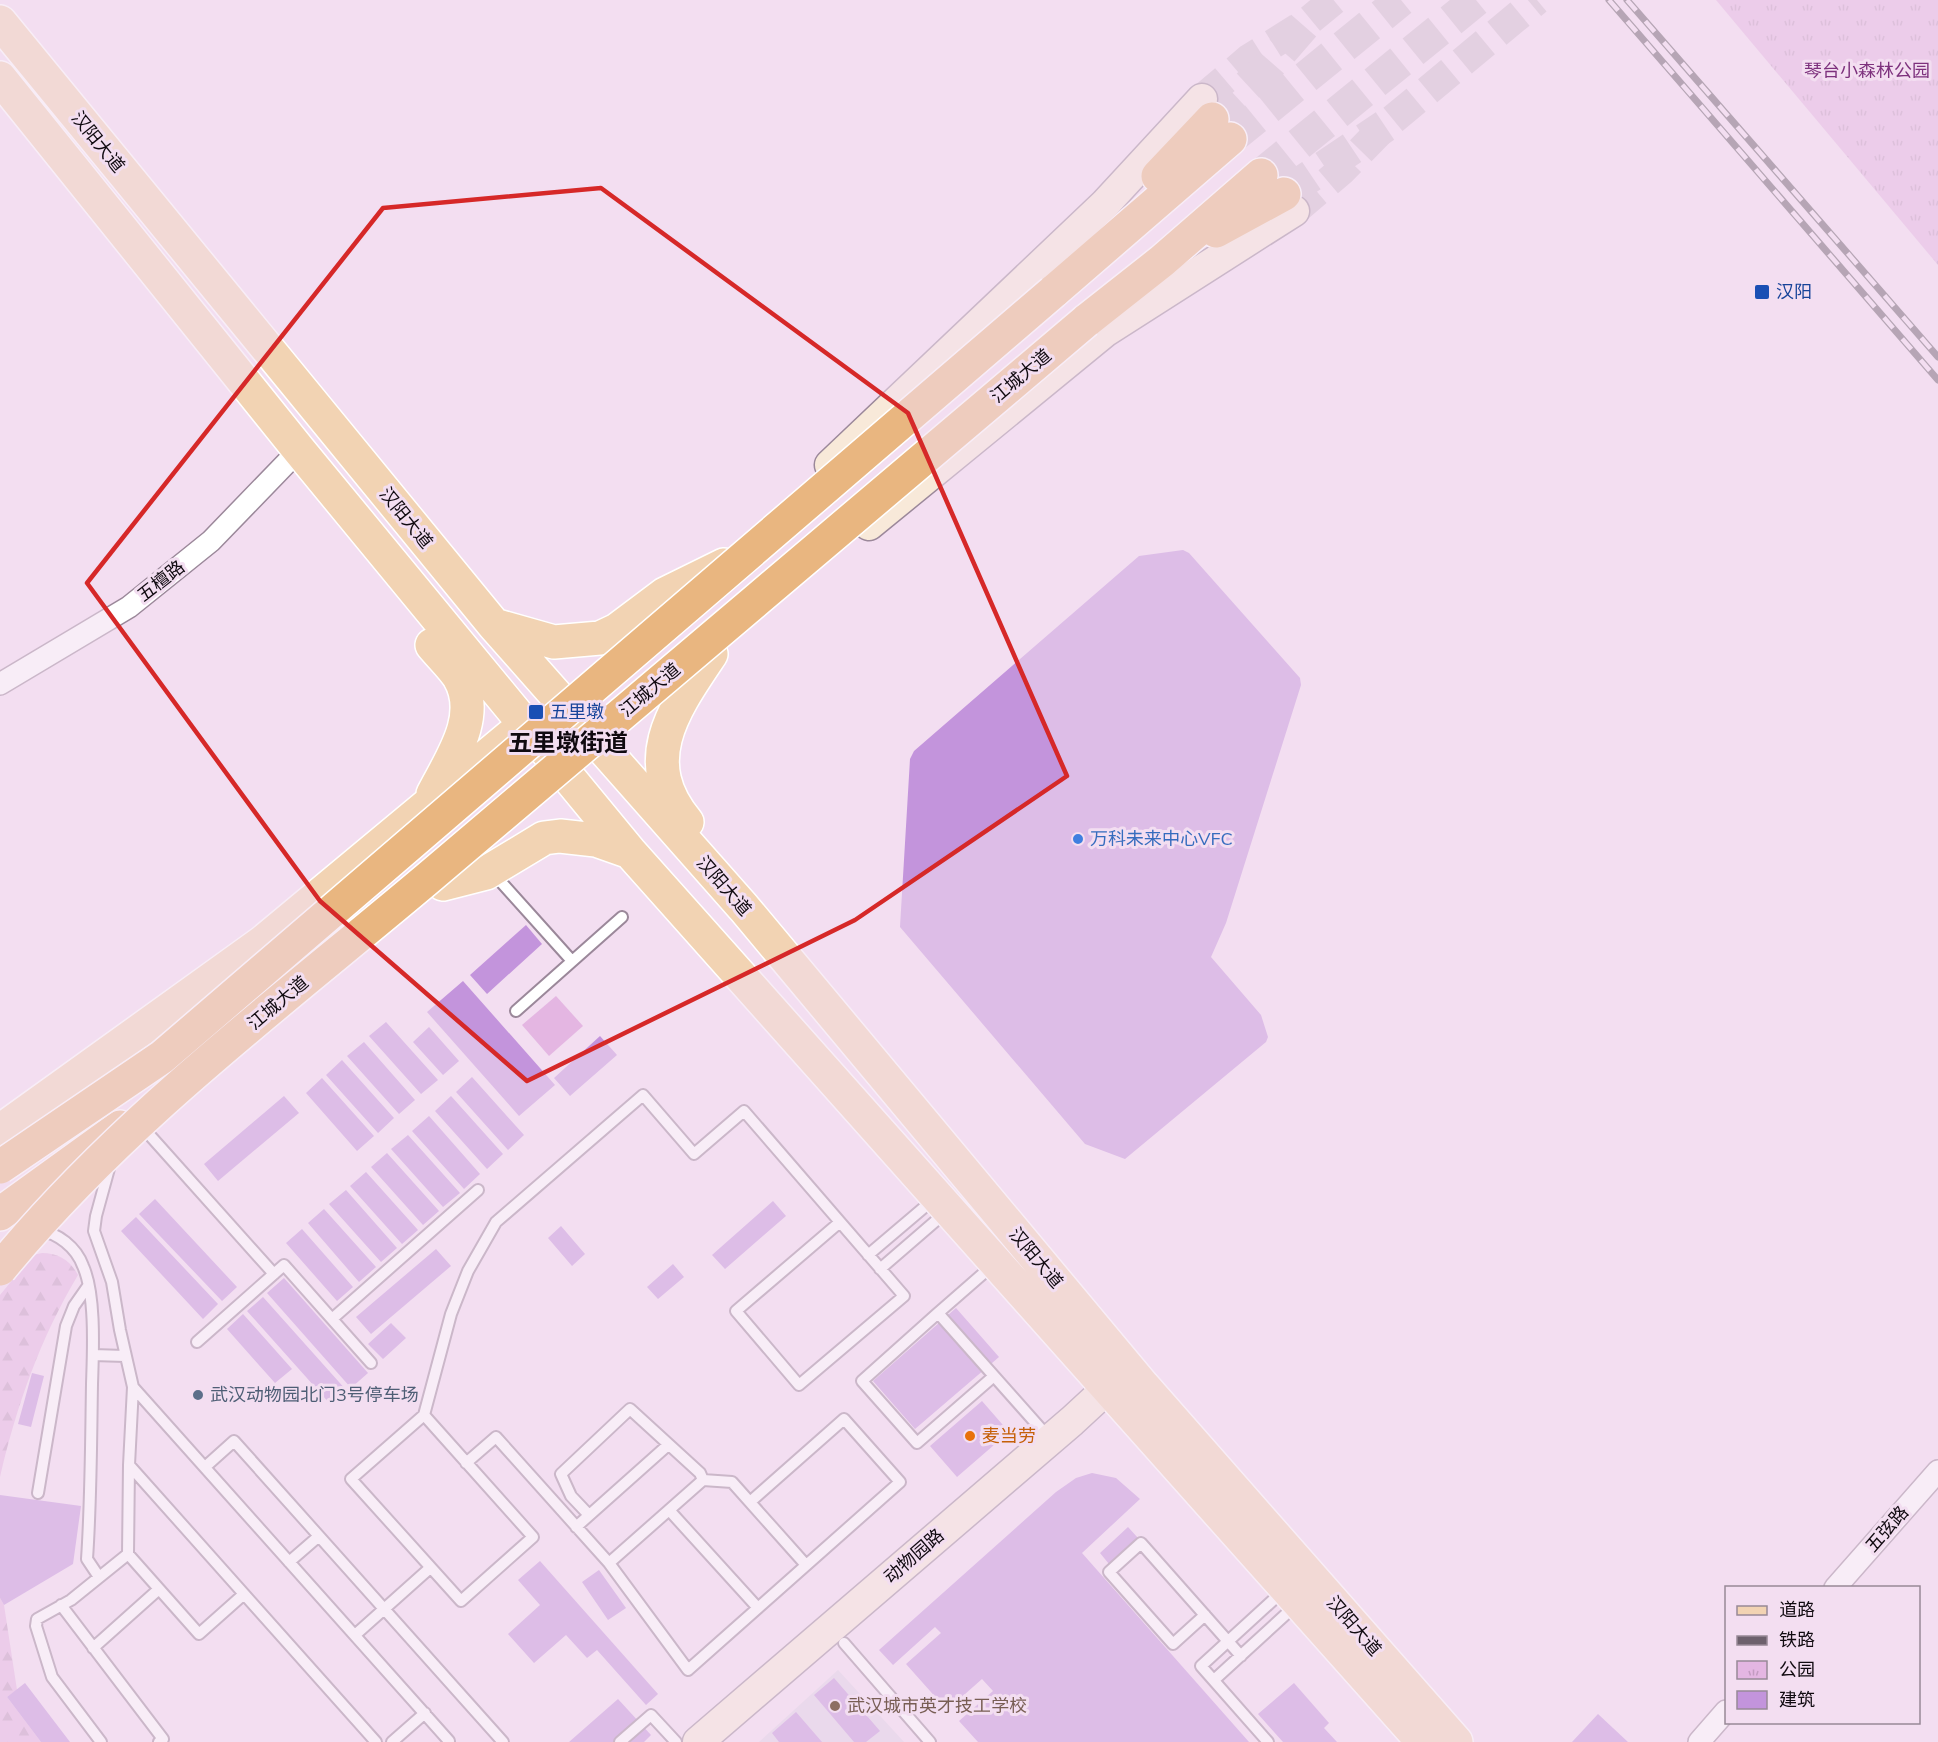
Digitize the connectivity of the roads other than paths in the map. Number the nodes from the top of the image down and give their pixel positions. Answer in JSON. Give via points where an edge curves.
{"nodes":[{"id":1,"x":0,"y":22,"type":"edge"},
{"id":2,"x":0,"y":78,"type":"edge"},
{"id":3,"x":1215,"y":119,"type":"joint"},
{"id":4,"x":1280,"y":193,"type":"joint"},
{"id":5,"x":299,"y":450,"type":"junction"},
{"id":6,"x":388,"y":556,"type":"junction"},
{"id":7,"x":724,"y":565,"type":"junction"},
{"id":8,"x":494,"y":625,"type":"junction"},
{"id":9,"x":711,"y":654,"type":"junction"},
{"id":10,"x":0,"y":684,"type":"edge"},
{"id":11,"x":557,"y":697,"type":"junction"},
{"id":12,"x":526,"y":724,"type":"junction"},
{"id":13,"x":603,"y":749,"type":"junction"},
{"id":14,"x":570,"y":778,"type":"junction"},
{"id":15,"x":427,"y":806,"type":"junction"},
{"id":16,"x":630,"y":852,"type":"junction"},
{"id":17,"x":490,"y":870,"type":"junction"},
{"id":18,"x":443,"y":884,"type":"junction"},
{"id":19,"x":744,"y":908,"type":"junction"},
{"id":20,"x":622,"y":917,"type":"dead end"},
{"id":21,"x":572,"y":962,"type":"junction"},
{"id":22,"x":516,"y":1011,"type":"dead end"},
{"id":23,"x":178,"y":1085,"type":"junction"},
{"id":24,"x":0,"y":1131,"type":"edge"},
{"id":25,"x":146,"y":1131,"type":"junction"},
{"id":26,"x":112,"y":1158,"type":"junction"},
{"id":27,"x":0,"y":1167,"type":"edge"},
{"id":28,"x":478,"y":1190,"type":"dead end"},
{"id":29,"x":943,"y":1203,"type":"junction"},
{"id":30,"x":840,"y":1222,"type":"junction"},
{"id":31,"x":8,"y":1230,"type":"edge"},
{"id":32,"x":868,"y":1255,"type":"junction"},
{"id":33,"x":996,"y":1263,"type":"junction"},
{"id":34,"x":0,"y":1269,"type":"edge"},
{"id":35,"x":880,"y":1269,"type":"junction"},
{"id":36,"x":274,"y":1274,"type":"junction"},
{"id":37,"x":88,"y":1286,"type":"junction"},
{"id":38,"x":938,"y":1314,"type":"junction"},
{"id":39,"x":332,"y":1319,"type":"junction"},
{"id":40,"x":197,"y":1342,"type":"dead end"},
{"id":41,"x":93,"y":1355,"type":"junction"},
{"id":42,"x":125,"y":1356,"type":"junction"},
{"id":43,"x":371,"y":1363,"type":"dead end"},
{"id":44,"x":994,"y":1376,"type":"junction"},
{"id":45,"x":133,"y":1387,"type":"junction"},
{"id":46,"x":1125,"y":1387,"type":"junction"},
{"id":47,"x":424,"y":1415,"type":"junction"},
{"id":48,"x":1050,"y":1440,"type":"junction"},
{"id":49,"x":668,"y":1445,"type":"junction"},
{"id":50,"x":466,"y":1462,"type":"junction"},
{"id":51,"x":129,"y":1465,"type":"junction"},
{"id":52,"x":205,"y":1467,"type":"junction"},
{"id":53,"x":1938,"y":1471,"type":"edge"},
{"id":54,"x":702,"y":1480,"type":"junction"},
{"id":55,"x":38,"y":1492,"type":"dead end"},
{"id":56,"x":750,"y":1502,"type":"junction"},
{"id":57,"x":669,"y":1510,"type":"junction"},
{"id":58,"x":589,"y":1515,"type":"junction"},
{"id":59,"x":576,"y":1527,"type":"junction"},
{"id":60,"x":319,"y":1536,"type":"junction"},
{"id":61,"x":128,"y":1554,"type":"junction"},
{"id":62,"x":289,"y":1562,"type":"junction"},
{"id":63,"x":609,"y":1563,"type":"junction"},
{"id":64,"x":806,"y":1565,"type":"junction"},
{"id":65,"x":430,"y":1568,"type":"junction"},
{"id":66,"x":99,"y":1577,"type":"junction"},
{"id":67,"x":1836,"y":1586,"type":"edge"},
{"id":68,"x":159,"y":1589,"type":"junction"},
{"id":69,"x":244,"y":1594,"type":"junction"},
{"id":70,"x":1292,"y":1596,"type":"junction"},
{"id":71,"x":60,"y":1605,"type":"junction"},
{"id":72,"x":758,"y":1608,"type":"junction"},
{"id":73,"x":384,"y":1609,"type":"junction"},
{"id":74,"x":1205,"y":1615,"type":"junction"},
{"id":75,"x":355,"y":1635,"type":"junction"},
{"id":76,"x":1228,"y":1641,"type":"junction"},
{"id":77,"x":844,"y":1643,"type":"junction"},
{"id":78,"x":93,"y":1648,"type":"junction"},
{"id":79,"x":1241,"y":1656,"type":"junction"},
{"id":80,"x":1214,"y":1680,"type":"junction"},
{"id":81,"x":1725,"y":1712,"type":"edge"},
{"id":82,"x":425,"y":1713,"type":"junction"},
{"id":83,"x":449,"y":1741,"type":"edge"},
{"id":84,"x":101,"y":1742,"type":"edge"},
{"id":85,"x":159,"y":1742,"type":"edge"},
{"id":86,"x":376,"y":1742,"type":"edge"},
{"id":87,"x":392,"y":1742,"type":"edge"},
{"id":88,"x":503,"y":1742,"type":"edge"},
{"id":89,"x":620,"y":1742,"type":"edge"},
{"id":90,"x":676,"y":1742,"type":"edge"},
{"id":91,"x":698,"y":1742,"type":"edge"},
{"id":92,"x":730,"y":1742,"type":"edge"},
{"id":93,"x":930,"y":1742,"type":"edge"},
{"id":94,"x":1268,"y":1742,"type":"edge"},
{"id":95,"x":1423,"y":1742,"type":"edge"},
{"id":96,"x":1456,"y":1742,"type":"edge"},
{"id":97,"x":1700,"y":1742,"type":"edge"}],
"edges":[{"from":1,"to":8,"type":"main road","name":"汉阳大道"},
{"from":2,"to":5,"type":"main road","name":"汉阳大道"},
{"from":3,"to":7,"type":"main road","via":[[1105,204]]},
{"from":3,"to":27,"type":"highway","name":"江城大道","bridge":true,"via":[[1143,194],[1123,230],[1053,292],[162,1058]]},
{"from":4,"to":9,"type":"main road","name":"江城大道"},
{"from":4,"to":23,"type":"highway","name":"江城大道","bridge":true,"via":[[1162,261],[1086,321]]},
{"from":5,"to":6,"type":"main road","name":"汉阳大道"},
{"from":5,"to":10,"type":"street","name":"五檀路","via":[[211,542],[129,606]]},
{"from":6,"to":12,"type":"main road","name":"汉阳大道"},
{"from":6,"to":15,"type":"main road","via":[[392,597],[459,677],[467,696],[468,710],[461,736]]},
{"from":7,"to":8,"type":"main road","via":[[665,594],[600,638],[554,642]]},
{"from":7,"to":11,"type":"main road"},
{"from":8,"to":11,"type":"main road","name":"汉阳大道"},
{"from":9,"to":13,"type":"main road","name":"江城大道"},
{"from":9,"to":19,"type":"main road","via":[[671,717],[661,765],[665,789],[675,808],[713,854]]},
{"from":11,"to":12,"type":"main road"},
{"from":11,"to":13,"type":"main road","name":"汉阳大道"},
{"from":12,"to":14,"type":"main road","name":"汉阳大道"},
{"from":12,"to":15,"type":"main road"},
{"from":13,"to":14,"type":"main road"},
{"from":13,"to":19,"type":"main road","name":"汉阳大道"},
{"from":14,"to":16,"type":"main road","name":"汉阳大道"},
{"from":14,"to":18,"type":"main road"},
{"from":15,"to":24,"type":"main road","via":[[262,942]]},
{"from":16,"to":17,"type":"main road","via":[[596,840],[544,838]]},
{"from":16,"to":29,"type":"main road","name":"汉阳大道"},
{"from":17,"to":18,"type":"main road"},
{"from":17,"to":21,"type":"lane"},
{"from":18,"to":25,"type":"main road"},
{"from":19,"to":46,"type":"main road","name":"汉阳大道"},
{"from":20,"to":21,"type":"lane"},
{"from":21,"to":22,"type":"lane"},
{"from":23,"to":31,"type":"highway","name":"江城大道","bridge":true},
{"from":23,"to":34,"type":"highway","bridge":true,"via":[[43,1219]]},
{"from":25,"to":26,"type":"main road"},
{"from":25,"to":36,"type":"lane"},
{"from":26,"to":31,"type":"main road"},
{"from":26,"to":42,"type":"lane","via":[[94,1232],[112,1282]]},
{"from":28,"to":39,"type":"lane"},
{"from":29,"to":32,"type":"lane"},
{"from":29,"to":33,"type":"main road","name":"汉阳大道"},
{"from":29,"to":35,"type":"lane"},
{"from":30,"to":32,"type":"lane"},
{"from":30,"to":35,"type":"lane","via":[[735,1311],[800,1385],[904,1296]]},
{"from":30,"to":47,"type":"lane","via":[[744,1111],[694,1154],[643,1095],[496,1222],[455,1303]]},
{"from":31,"to":37,"type":"lane","via":[[42,1231],[66,1243],[84,1266]]},
{"from":32,"to":35,"type":"lane"},
{"from":33,"to":38,"type":"lane"},
{"from":33,"to":46,"type":"main road","name":"汉阳大道"},
{"from":36,"to":39,"type":"lane","via":[[284,1265]]},
{"from":36,"to":40,"type":"lane"},
{"from":37,"to":41,"type":"lane"},
{"from":37,"to":55,"type":"lane","via":[[66,1326]]},
{"from":38,"to":44,"type":"lane"},
{"from":38,"to":44,"type":"lane","via":[[862,1381],[893,1417],[917,1443]]},
{"from":39,"to":43,"type":"lane"},
{"from":41,"to":42,"type":"lane"},
{"from":41,"to":66,"type":"lane","via":[[87,1559]]},
{"from":42,"to":45,"type":"lane"},
{"from":44,"to":48,"type":"lane"},
{"from":45,"to":51,"type":"lane"},
{"from":45,"to":52,"type":"lane"},
{"from":46,"to":48,"type":"main road","name":"动物园路"},
{"from":46,"to":70,"type":"main road","name":"汉阳大道"},
{"from":46,"to":77,"type":"main road","name":"动物园路"},
{"from":46,"to":96,"type":"main road","name":"汉阳大道"},
{"from":47,"to":50,"type":"lane"},
{"from":47,"to":65,"type":"lane","via":[[351,1479]]},
{"from":48,"to":91,"type":"main road","name":"动物园路"},
{"from":49,"to":54,"type":"lane","via":[[700,1473]]},
{"from":49,"to":58,"type":"lane"},
{"from":49,"to":58,"type":"lane","via":[[630,1409],[561,1474],[572,1496]]},
{"from":50,"to":59,"type":"lane","via":[[496,1437]]},
{"from":50,"to":65,"type":"lane","via":[[533,1537],[461,1601]]},
{"from":51,"to":61,"type":"lane"},
{"from":51,"to":69,"type":"lane"},
{"from":52,"to":60,"type":"lane","via":[[234,1441]]},
{"from":52,"to":62,"type":"lane"},
{"from":53,"to":67,"type":"street","name":"五弦路"},
{"from":54,"to":56,"type":"lane","via":[[732,1482]]},
{"from":54,"to":57,"type":"lane"},
{"from":56,"to":64,"type":"lane"},
{"from":56,"to":64,"type":"lane","via":[[844,1419],[900,1482]]},
{"from":57,"to":63,"type":"lane"},
{"from":57,"to":72,"type":"lane"},
{"from":58,"to":59,"type":"lane"},
{"from":59,"to":63,"type":"lane"},
{"from":60,"to":62,"type":"lane"},
{"from":60,"to":73,"type":"lane"},
{"from":61,"to":66,"type":"lane"},
{"from":61,"to":68,"type":"lane"},
{"from":62,"to":75,"type":"lane"},
{"from":63,"to":72,"type":"lane","via":[[688,1671]]},
{"from":64,"to":72,"type":"lane"},
{"from":65,"to":73,"type":"lane"},
{"from":66,"to":71,"type":"lane"},
{"from":68,"to":69,"type":"lane","via":[[199,1634]]},
{"from":68,"to":78,"type":"lane"},
{"from":69,"to":86,"type":"lane"},
{"from":70,"to":76,"type":"lane"},
{"from":70,"to":79,"type":"lane"},
{"from":70,"to":95,"type":"main road","name":"汉阳大道"},
{"from":71,"to":78,"type":"lane"},
{"from":71,"to":84,"type":"lane","via":[[37,1619],[39,1636],[52,1677]]},
{"from":73,"to":75,"type":"lane"},
{"from":73,"to":88,"type":"lane"},
{"from":74,"to":74,"type":"lane","via":[[1141,1543],[1109,1572],[1173,1644]]},
{"from":74,"to":76,"type":"lane"},
{"from":75,"to":82,"type":"lane"},
{"from":76,"to":79,"type":"lane"},
{"from":76,"to":80,"type":"lane","via":[[1201,1666]]},
{"from":77,"to":92,"type":"main road","name":"动物园路"},
{"from":77,"to":93,"type":"lane"},
{"from":78,"to":85,"type":"lane","via":[[163,1739]]},
{"from":79,"to":80,"type":"lane"},
{"from":80,"to":94,"type":"lane"},
{"from":81,"to":97,"type":"street"},
{"from":82,"to":83,"type":"lane"},
{"from":82,"to":87,"type":"lane"},
{"from":89,"to":90,"type":"lane","via":[[651,1714]]}]}
